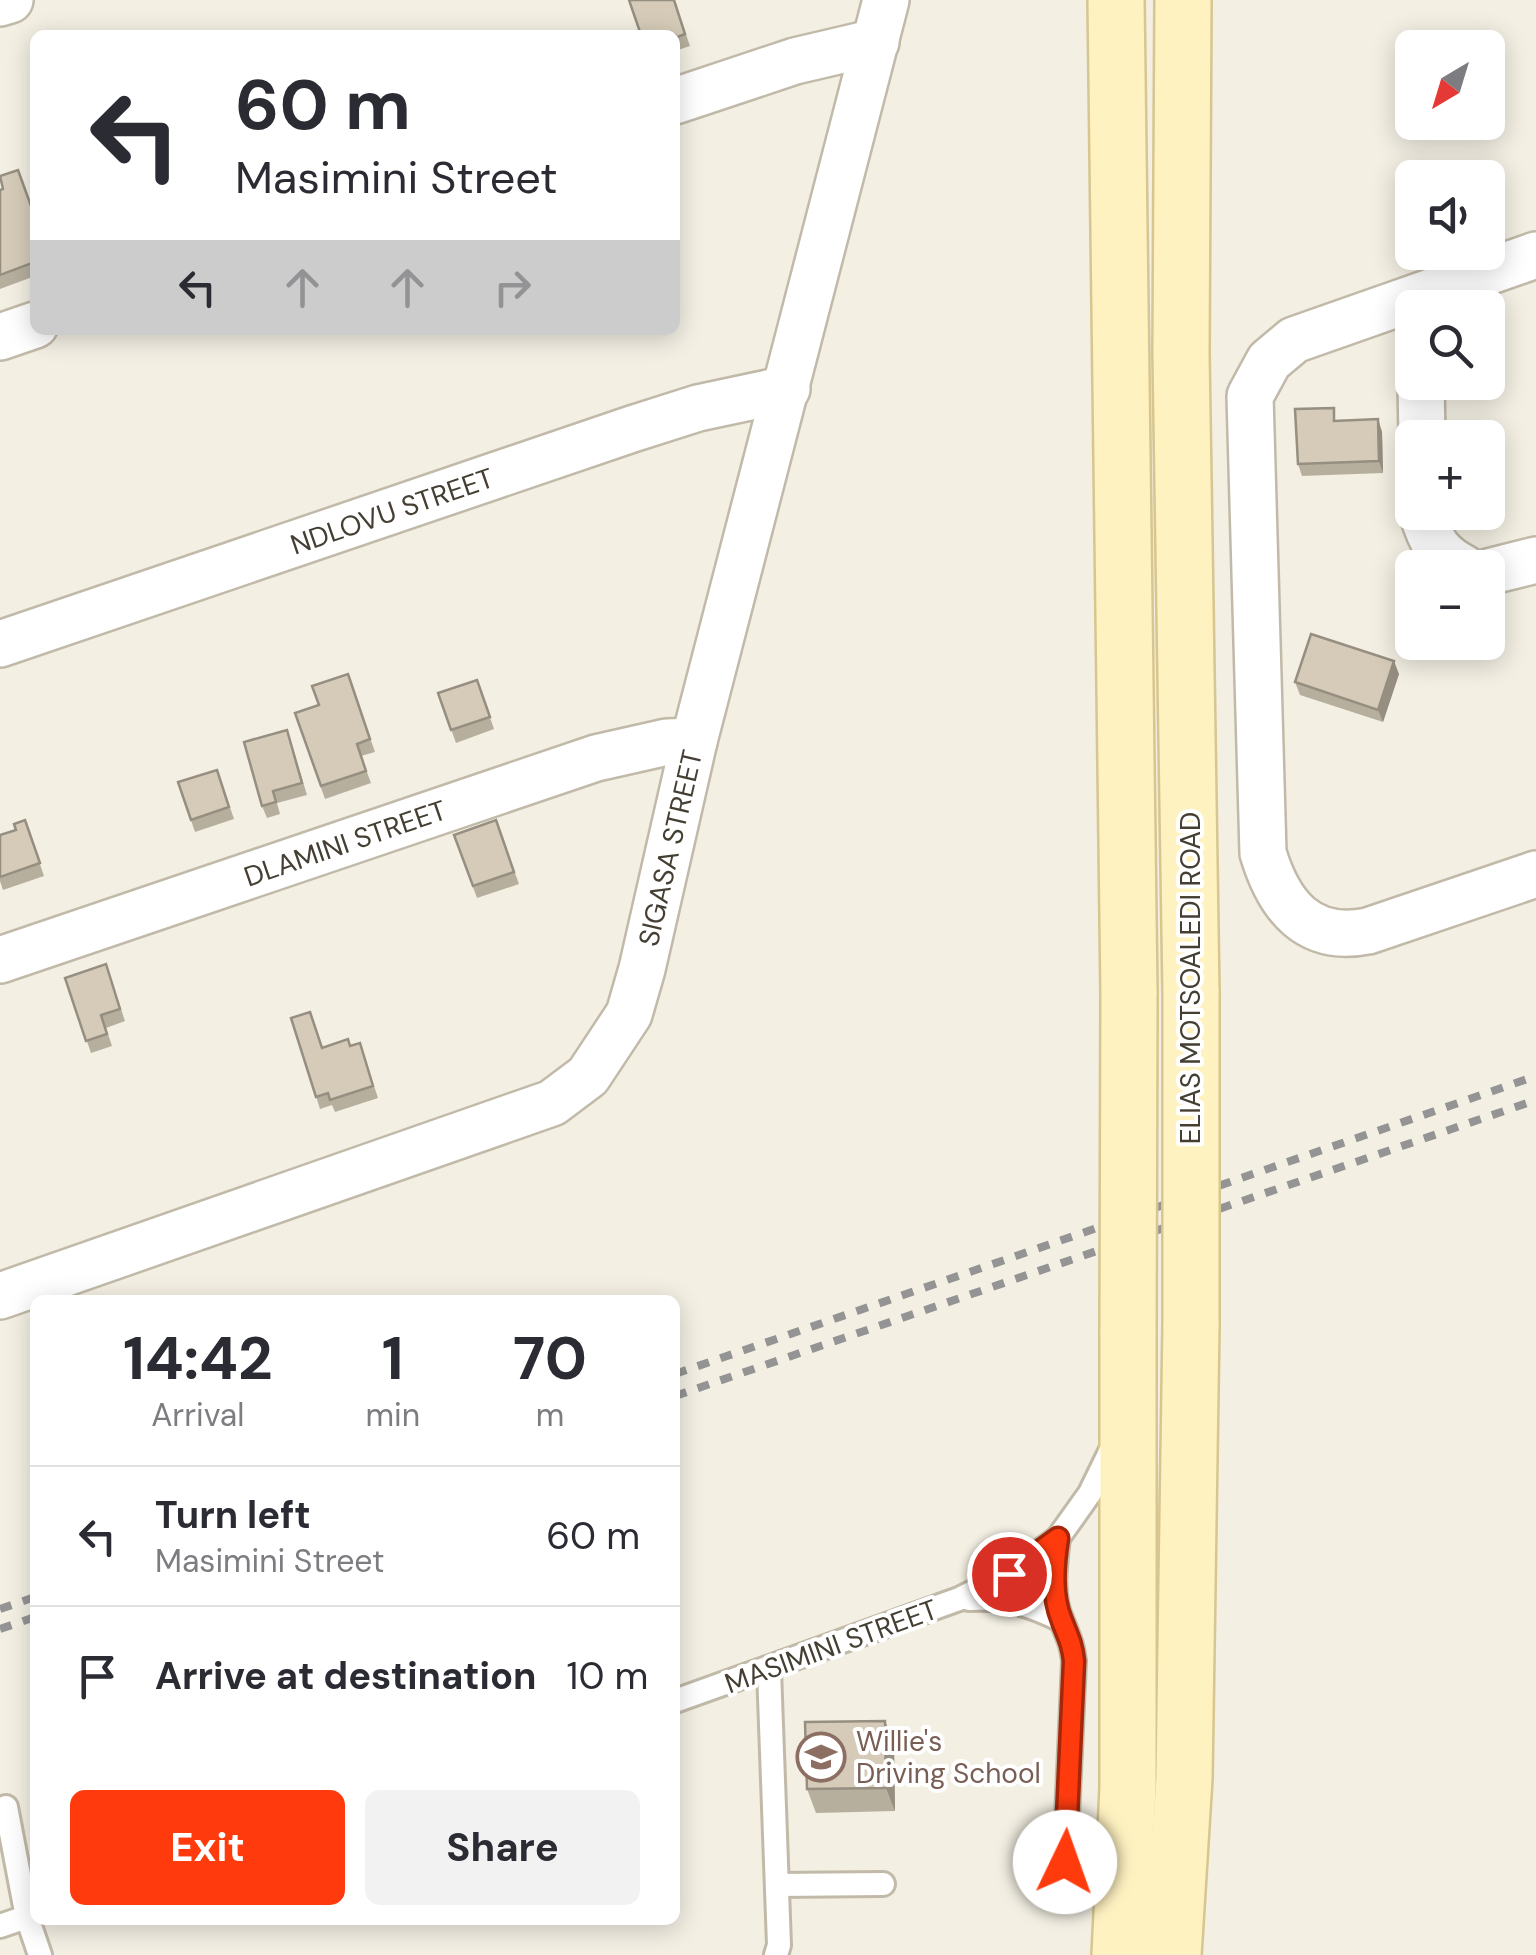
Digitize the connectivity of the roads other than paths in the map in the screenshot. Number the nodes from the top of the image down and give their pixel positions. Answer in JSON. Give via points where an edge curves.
{"nodes":[{"id":1,"x":10,"y":0,"type":"edge"},
{"id":2,"x":1116,"y":0,"type":"edge"},
{"id":3,"x":1183,"y":0,"type":"edge"},
{"id":4,"x":0,"y":3,"type":"edge"},
{"id":5,"x":881,"y":21,"type":"edge"},
{"id":6,"x":680,"y":99,"type":"edge"},
{"id":7,"x":1536,"y":255,"type":"edge"},
{"id":8,"x":1449,"y":290,"type":"edge"},
{"id":9,"x":1395,"y":309,"type":"edge"},
{"id":10,"x":30,"y":327,"type":"edge"},
{"id":11,"x":0,"y":337,"type":"edge"},
{"id":12,"x":787,"y":388,"type":"junction"},
{"id":13,"x":1536,"y":560,"type":"edge"},
{"id":14,"x":1505,"y":568,"type":"edge"},
{"id":15,"x":0,"y":644,"type":"edge"},
{"id":16,"x":694,"y":741,"type":"junction"},
{"id":17,"x":1536,"y":874,"type":"edge"},
{"id":18,"x":0,"y":960,"type":"edge"},
{"id":19,"x":0,"y":1296,"type":"edge"},
{"id":20,"x":1127,"y":1403,"type":"junction"},
{"id":21,"x":1058,"y":1538,"type":"junction"},
{"id":22,"x":959,"y":1600,"type":"junction"},
{"id":23,"x":1061,"y":1620,"type":"junction"},
{"id":24,"x":769,"y":1670,"type":"junction"},
{"id":25,"x":680,"y":1700,"type":"edge"},
{"id":26,"x":1184,"y":1778,"type":"junction"},
{"id":27,"x":6,"y":1807,"type":"dead end"},
{"id":28,"x":1065,"y":1862,"type":"dead end"},
{"id":29,"x":883,"y":1884,"type":"dead end"},
{"id":30,"x":777,"y":1885,"type":"junction"},
{"id":31,"x":30,"y":1911,"type":"edge"},
{"id":32,"x":30,"y":1915,"type":"edge"},
{"id":33,"x":33,"y":1925,"type":"edge"},
{"id":34,"x":0,"y":1926,"type":"edge"},
{"id":35,"x":40,"y":1955,"type":"edge"},
{"id":36,"x":776,"y":1955,"type":"edge"},
{"id":37,"x":1120,"y":1955,"type":"edge"},
{"id":38,"x":1173,"y":1955,"type":"edge"},
{"id":39,"x":1207,"y":1955,"type":"edge"}],
"edges":[{"from":1,"to":4,"type":"street"},
{"from":2,"to":20,"type":"main road","bridge":true,"via":[[1129,994]]},
{"from":3,"to":26,"type":"main road","name":"ELIAS MOTSOALEDI ROAD","bridge":true,"via":[[1191,994]]},
{"from":5,"to":6,"type":"street","via":[[795,61]]},
{"from":5,"to":12,"type":"street","name":"SIGASA STREET"},
{"from":7,"to":8,"type":"street"},
{"from":9,"to":17,"type":"street","via":[[1294,340],[1269,361],[1250,396],[1263,853],[1270,878],[1295,915],[1347,936]]},
{"from":10,"to":11,"type":"street"},
{"from":12,"to":15,"type":"street","name":"NDLOVU STREET","via":[[665,418]]},
{"from":12,"to":16,"type":"street","name":"SIGASA STREET"},
{"from":13,"to":14,"type":"street"},
{"from":16,"to":18,"type":"street","name":"DLAMINI STREET","via":[[596,758]]},
{"from":16,"to":19,"type":"street","name":"SIGASA STREET","via":[[629,1014],[588,1076],[552,1103]]},
{"from":20,"to":21,"type":"lane","name":"MASIMINI STREET","via":[[1105,1468]]},
{"from":20,"to":37,"type":"main road","via":[[1128,1788]]},
{"from":21,"to":22,"type":"lane","name":"MASIMINI STREET"},
{"from":21,"to":23,"type":"lane","via":[[1054,1570]]},
{"from":22,"to":23,"type":"lane","via":[[997,1597]]},
{"from":22,"to":24,"type":"lane","name":"MASIMINI STREET"},
{"from":23,"to":28,"type":"lane","via":[[1074,1661]]},
{"from":24,"to":25,"type":"lane","name":"MASIMINI STREET"},
{"from":24,"to":30,"type":"lane"},
{"from":26,"to":38,"type":"main road","name":"ELIAS MOTSOALEDI ROAD"},
{"from":26,"to":39,"type":"main road"},
{"from":27,"to":31,"type":"lane"},
{"from":29,"to":30,"type":"lane"},
{"from":30,"to":36,"type":"lane"},
{"from":32,"to":34,"type":"lane"},
{"from":33,"to":35,"type":"lane"}]}
